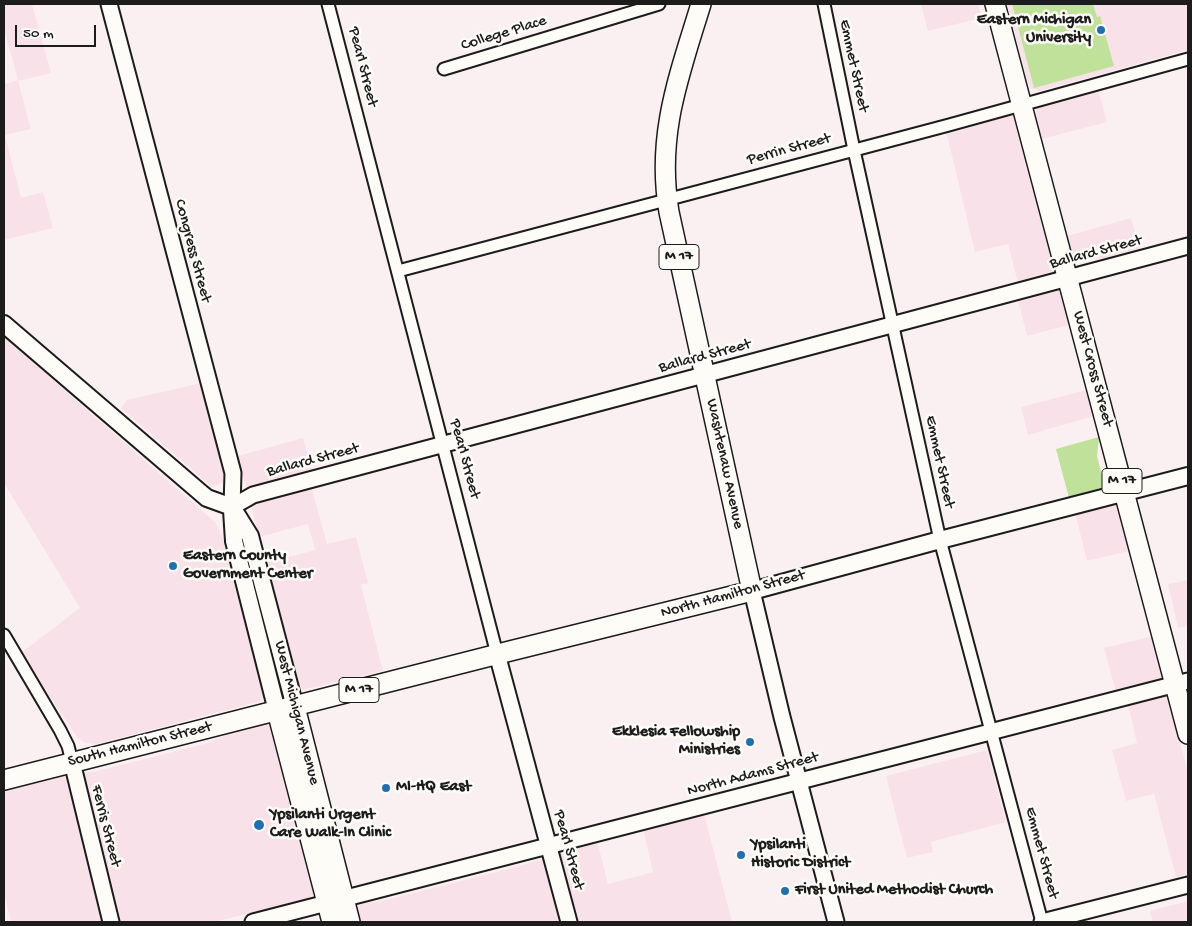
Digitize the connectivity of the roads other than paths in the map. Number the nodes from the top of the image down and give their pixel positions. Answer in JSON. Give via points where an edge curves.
{"nodes":[{"id":1,"x":109,"y":4,"type":"edge"},
{"id":2,"x":328,"y":4,"type":"edge"},
{"id":3,"x":659,"y":4,"type":"edge"},
{"id":4,"x":701,"y":4,"type":"edge"},
{"id":5,"x":824,"y":4,"type":"edge"},
{"id":6,"x":995,"y":4,"type":"edge"},
{"id":7,"x":1188,"y":59,"type":"edge"},
{"id":8,"x":444,"y":69,"type":"dead end"},
{"id":9,"x":1022,"y":104,"type":"junction"},
{"id":10,"x":854,"y":150,"type":"junction"},
{"id":11,"x":667,"y":199,"type":"junction"},
{"id":12,"x":1188,"y":246,"type":"edge"},
{"id":13,"x":398,"y":271,"type":"junction"},
{"id":14,"x":1068,"y":279,"type":"junction"},
{"id":15,"x":4,"y":324,"type":"edge"},
{"id":16,"x":892,"y":325,"type":"junction"},
{"id":17,"x":705,"y":375,"type":"junction"},
{"id":18,"x":442,"y":445,"type":"junction"},
{"id":19,"x":1188,"y":476,"type":"edge"},
{"id":20,"x":1125,"y":492,"type":"junction"},
{"id":21,"x":232,"y":508,"type":"junction"},
{"id":22,"x":940,"y":540,"type":"junction"},
{"id":23,"x":752,"y":591,"type":"junction"},
{"id":24,"x":4,"y":635,"type":"edge"},
{"id":25,"x":497,"y":654,"type":"junction"},
{"id":26,"x":1182,"y":683,"type":"edge"},
{"id":27,"x":286,"y":709,"type":"junction"},
{"id":28,"x":992,"y":731,"type":"junction"},
{"id":29,"x":1188,"y":734,"type":"edge"},
{"id":30,"x":72,"y":762,"type":"junction"},
{"id":31,"x":4,"y":780,"type":"edge"},
{"id":32,"x":798,"y":781,"type":"junction"},
{"id":33,"x":548,"y":846,"type":"junction"},
{"id":34,"x":1188,"y":885,"type":"edge"},
{"id":35,"x":336,"y":901,"type":"junction"},
{"id":36,"x":112,"y":922,"type":"edge"},
{"id":37,"x":253,"y":922,"type":"edge"},
{"id":38,"x":332,"y":922,"type":"edge"},
{"id":39,"x":350,"y":922,"type":"edge"},
{"id":40,"x":569,"y":922,"type":"edge"},
{"id":41,"x":836,"y":922,"type":"edge"},
{"id":42,"x":1042,"y":922,"type":"edge"}],
"edges":[{"from":1,"to":21,"type":"street","name":"Congress Street","via":[[233,473]]},
{"from":2,"to":13,"type":"street","name":"Pearl Street"},
{"from":3,"to":8,"type":"street","name":"College Place"},
{"from":4,"to":11,"type":"main road","name":"Washtenaw Avenue","number":"M 17","via":[[668,123],[665,158]]},
{"from":5,"to":10,"type":"street","name":"Emmet Street"},
{"from":6,"to":9,"type":"main road","name":"West Cross Street","number":"M 17"},
{"from":7,"to":9,"type":"street","name":"Perrin Street"},
{"from":9,"to":10,"type":"street","name":"Perrin Street"},
{"from":9,"to":14,"type":"main road","name":"West Cross Street","number":"M 17"},
{"from":10,"to":11,"type":"street","name":"Perrin Street"},
{"from":10,"to":16,"type":"street","name":"Emmet Street"},
{"from":11,"to":13,"type":"street","name":"Perrin Street"},
{"from":11,"to":17,"type":"main road","name":"Washtenaw Avenue","number":"M 17"},
{"from":12,"to":14,"type":"street","name":"Ballard Street"},
{"from":13,"to":18,"type":"street","name":"Pearl Street"},
{"from":14,"to":16,"type":"street","name":"Ballard Street"},
{"from":14,"to":20,"type":"main road","name":"West Cross Street","number":"M 17"},
{"from":15,"to":21,"type":"main road","via":[[207,498]]},
{"from":16,"to":17,"type":"street","name":"Ballard Street"},
{"from":16,"to":22,"type":"street","name":"Emmet Street"},
{"from":17,"to":18,"type":"street","name":"Ballard Street"},
{"from":17,"to":23,"type":"main road","name":"Washtenaw Avenue","number":"M 17"},
{"from":18,"to":21,"type":"street","name":"Ballard Street","via":[[253,495]]},
{"from":18,"to":25,"type":"street","name":"Pearl Street"},
{"from":19,"to":20,"type":"main road","name":"North Hamilton Street"},
{"from":20,"to":22,"type":"main road","name":"North Hamilton Street"},
{"from":20,"to":26,"type":"main road","name":"West Cross Street","number":"M 17"},
{"from":21,"to":27,"type":"main road","name":"West Michigan Avenue","via":[[250,536]]},
{"from":22,"to":23,"type":"main road","name":"North Hamilton Street"},
{"from":22,"to":28,"type":"street","name":"Emmet Street"},
{"from":23,"to":25,"type":"main road","name":"North Hamilton Street","number":"M 17"},
{"from":23,"to":32,"type":"street","name":"Washtenaw Avenue"},
{"from":24,"to":30,"type":"street","name":"Ferris Street","via":[[60,730]]},
{"from":25,"to":27,"type":"main road","name":"North Hamilton Street","number":"M 17"},
{"from":25,"to":33,"type":"street","name":"Pearl Street"},
{"from":26,"to":28,"type":"street","name":"North Adams Street"},
{"from":26,"to":29,"type":"main road","name":"West Cross Street","number":"M 17"},
{"from":27,"to":30,"type":"main road","name":"South Hamilton Street"},
{"from":27,"to":35,"type":"main road","name":"West Michigan Avenue"},
{"from":28,"to":32,"type":"street","name":"North Adams Street"},
{"from":28,"to":42,"type":"street","name":"Emmet Street"},
{"from":30,"to":31,"type":"main road","name":"South Hamilton Street"},
{"from":30,"to":36,"type":"street","name":"Ferris Street"},
{"from":32,"to":33,"type":"street","name":"North Adams Street"},
{"from":32,"to":41,"type":"street","name":"Washtenaw Avenue"},
{"from":33,"to":35,"type":"street","name":"North Adams Street"},
{"from":33,"to":40,"type":"street","name":"Pearl Street"},
{"from":34,"to":42,"type":"street"},
{"from":35,"to":37,"type":"street","name":"North Adams Street"},
{"from":35,"to":38,"type":"main road","name":"West Michigan Avenue"},
{"from":35,"to":39,"type":"main road","name":"West Michigan Avenue"}]}
